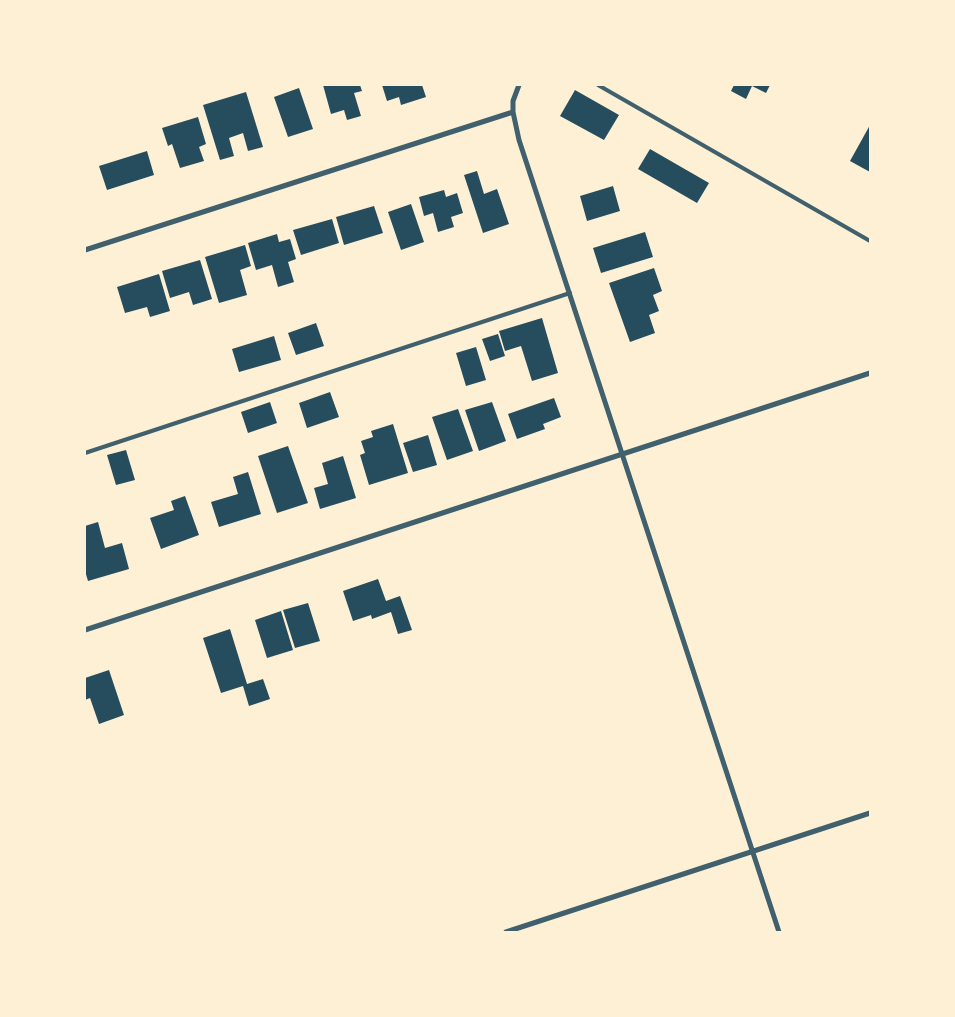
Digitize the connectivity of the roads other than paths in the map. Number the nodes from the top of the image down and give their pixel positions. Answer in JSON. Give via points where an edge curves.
{"nodes":[{"id":1,"x":519,"y":85,"type":"edge"},
{"id":2,"x":598,"y":85,"type":"edge"},
{"id":3,"x":513,"y":112,"type":"junction"},
{"id":4,"x":870,"y":241,"type":"edge"},
{"id":5,"x":85,"y":250,"type":"edge"},
{"id":6,"x":570,"y":293,"type":"junction"},
{"id":7,"x":870,"y":373,"type":"edge"},
{"id":8,"x":85,"y":453,"type":"edge"},
{"id":9,"x":622,"y":454,"type":"junction"},
{"id":10,"x":85,"y":630,"type":"edge"},
{"id":11,"x":870,"y":813,"type":"edge"},
{"id":12,"x":752,"y":851,"type":"junction"},
{"id":13,"x":506,"y":932,"type":"edge"},
{"id":14,"x":779,"y":932,"type":"edge"}],
"edges":[{"from":1,"to":3,"type":"street"},
{"from":2,"to":4,"type":"lane"},
{"from":3,"to":5,"type":"street"},
{"from":3,"to":6,"type":"street","via":[[519,140]]},
{"from":6,"to":8,"type":"lane"},
{"from":6,"to":9,"type":"street"},
{"from":7,"to":9,"type":"street"},
{"from":9,"to":10,"type":"street"},
{"from":9,"to":12,"type":"street"},
{"from":11,"to":12,"type":"street"},
{"from":12,"to":13,"type":"street"},
{"from":12,"to":14,"type":"street"}]}
